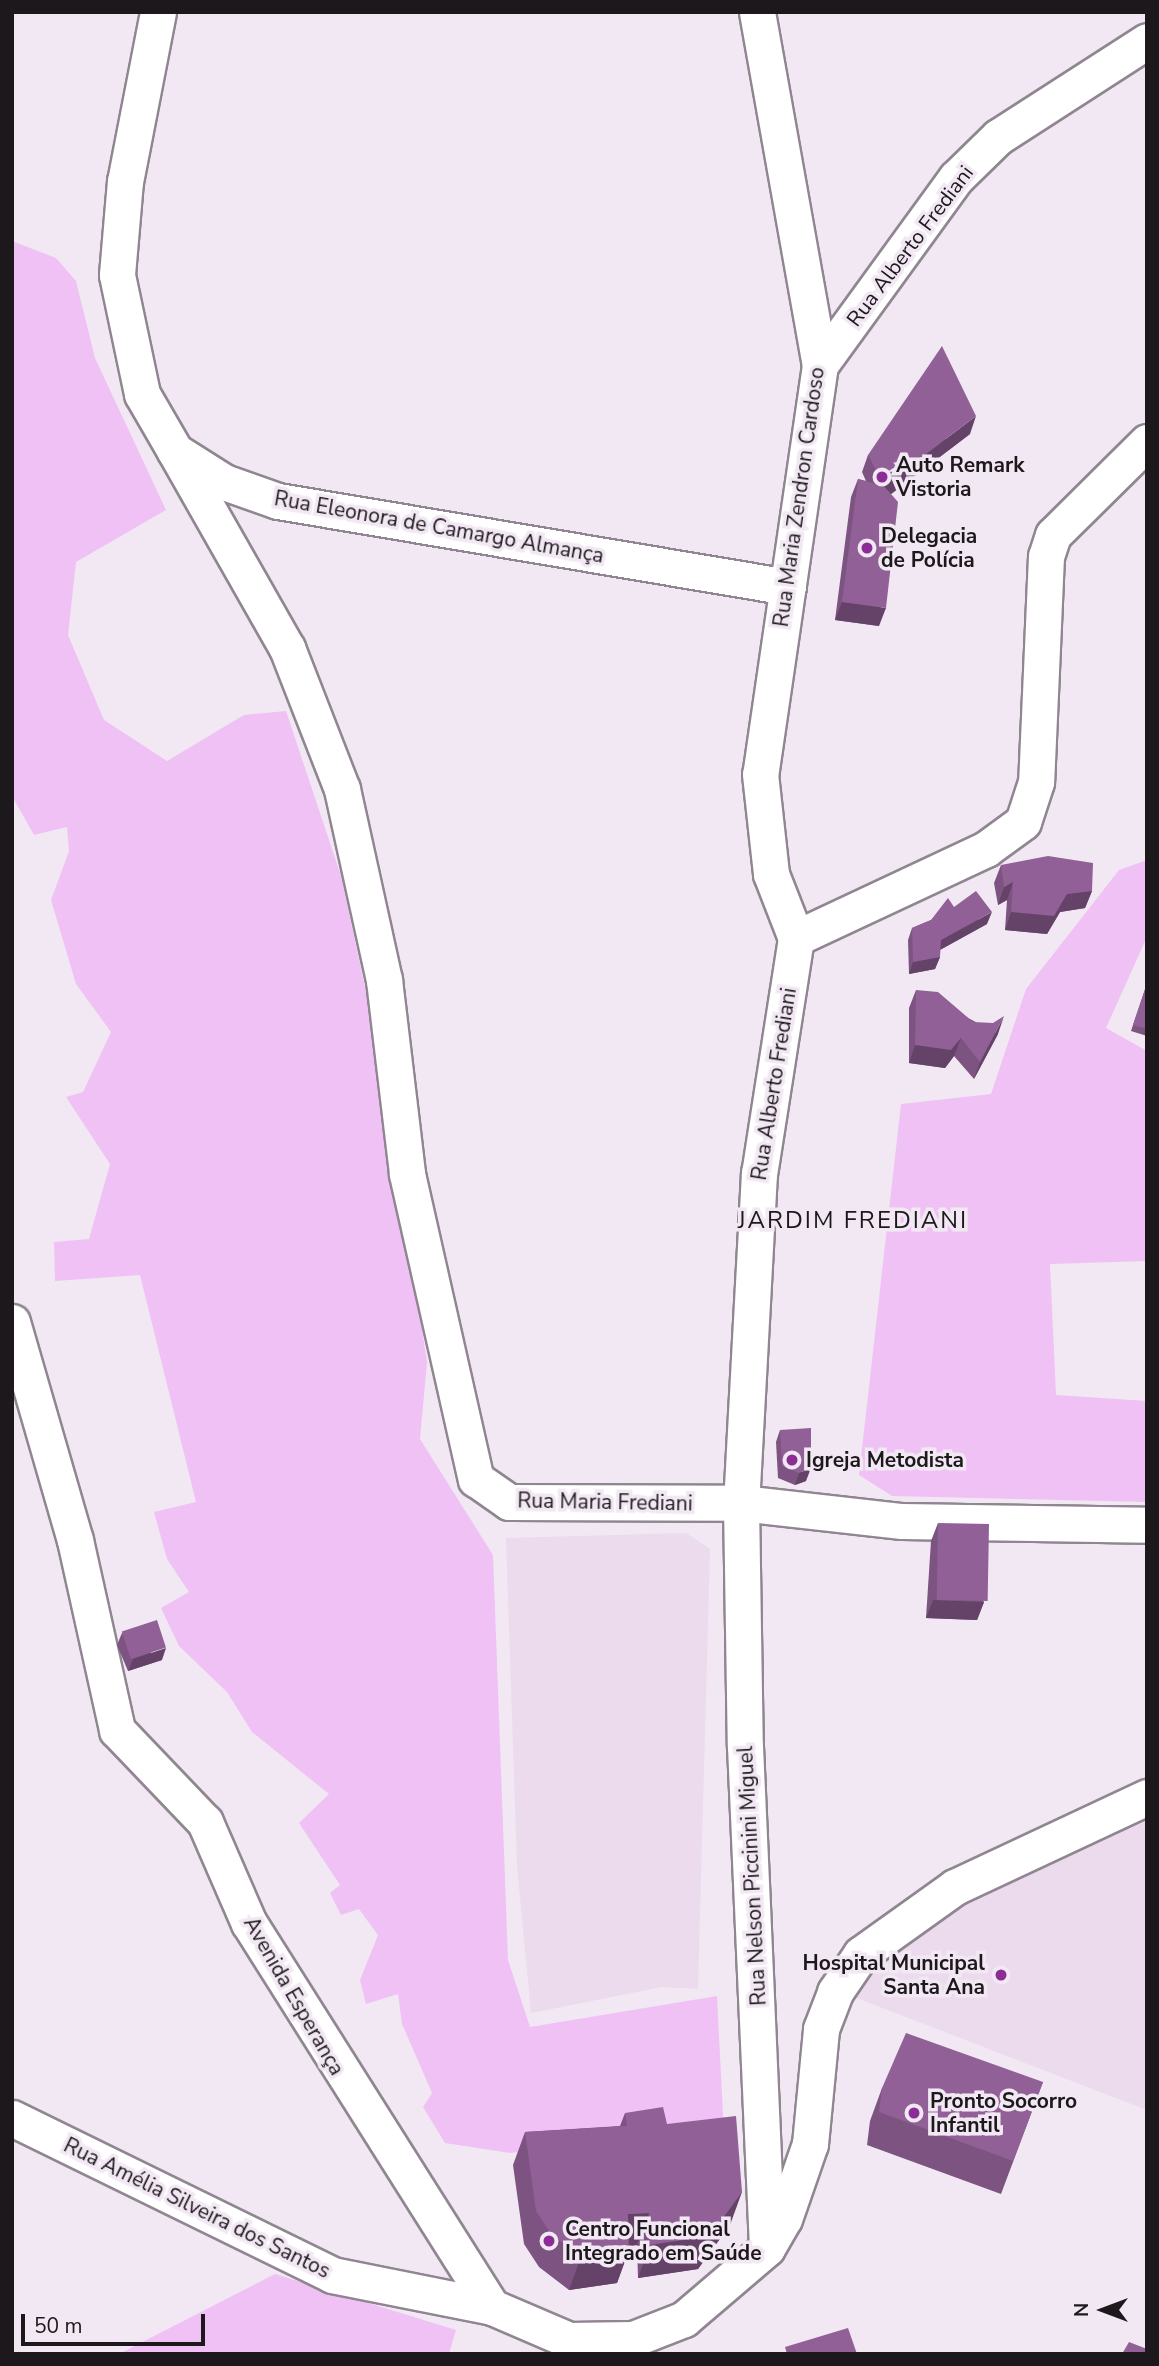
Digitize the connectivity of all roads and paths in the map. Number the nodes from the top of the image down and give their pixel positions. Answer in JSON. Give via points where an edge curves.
{"nodes":[{"id":1,"x":158,"y":12,"type":"edge"},
{"id":2,"x":757,"y":12,"type":"edge"},
{"id":3,"x":1147,"y":41,"type":"edge"},
{"id":4,"x":820,"y":365,"type":"junction"},
{"id":5,"x":1147,"y":442,"type":"edge"},
{"id":6,"x":175,"y":451,"type":"junction"},
{"id":7,"x":788,"y":587,"type":"junction"},
{"id":8,"x":796,"y":938,"type":"junction"},
{"id":9,"x":12,"y":1322,"type":"edge"},
{"id":10,"x":741,"y":1503,"type":"junction"},
{"id":11,"x":1147,"y":1525,"type":"edge"},
{"id":12,"x":1147,"y":1797,"type":"edge"},
{"id":13,"x":12,"y":2118,"type":"edge"},
{"id":14,"x":767,"y":2248,"type":"junction"},
{"id":15,"x":492,"y":2307,"type":"junction"}],
"edges":[{"from":1,"to":6,"type":"street","name":"Rua Eleonora de Camargo Almança","via":[[125,181],[117,275],[142,394]]},
{"from":2,"to":4,"type":"street","name":"Rua Maria Zendron Cardoso"},
{"from":3,"to":4,"type":"street","name":"Rua Alberto Frediani","via":[[998,137],[956,178]]},
{"from":4,"to":7,"type":"street","name":"Rua Maria Zendron Cardoso"},
{"from":5,"to":8,"type":"street","via":[[1116,478],[1068,516],[1049,546],[1035,782],[1023,822],[986,849]]},
{"from":6,"to":7,"type":"street","name":"Rua Eleonora de Camargo Almança","via":[[224,482],[278,500]]},
{"from":6,"to":10,"type":"street","name":"Rua Maria Frediani","via":[[287,648],[342,789],[384,979],[407,1174],[476,1479],[509,1502]]},
{"from":7,"to":8,"type":"street","name":"Rua Maria Zendron Cardoso","via":[[760,774],[771,874]]},
{"from":8,"to":10,"type":"street","name":"Rua Alberto Frediani","via":[[759,1173]]},
{"from":9,"to":15,"type":"street","name":"Avenida Esperança","via":[[75,1540],[117,1730],[205,1822],[249,1923]]},
{"from":10,"to":11,"type":"street","via":[[902,1521]]},
{"from":10,"to":14,"type":"street","name":"Rua Nelson Piccinini Miguel","via":[[745,1746]]},
{"from":12,"to":14,"type":"street","via":[[955,1887],[861,1954],[827,2009],[808,2153]]},
{"from":13,"to":15,"type":"street","name":"Rua Amélia Silveira dos Santos","via":[[332,2275]]},
{"from":14,"to":15,"type":"street","name":"Rua Amélia Silveira dos Santos","via":[[684,2319],[633,2339],[569,2340]]}]}
